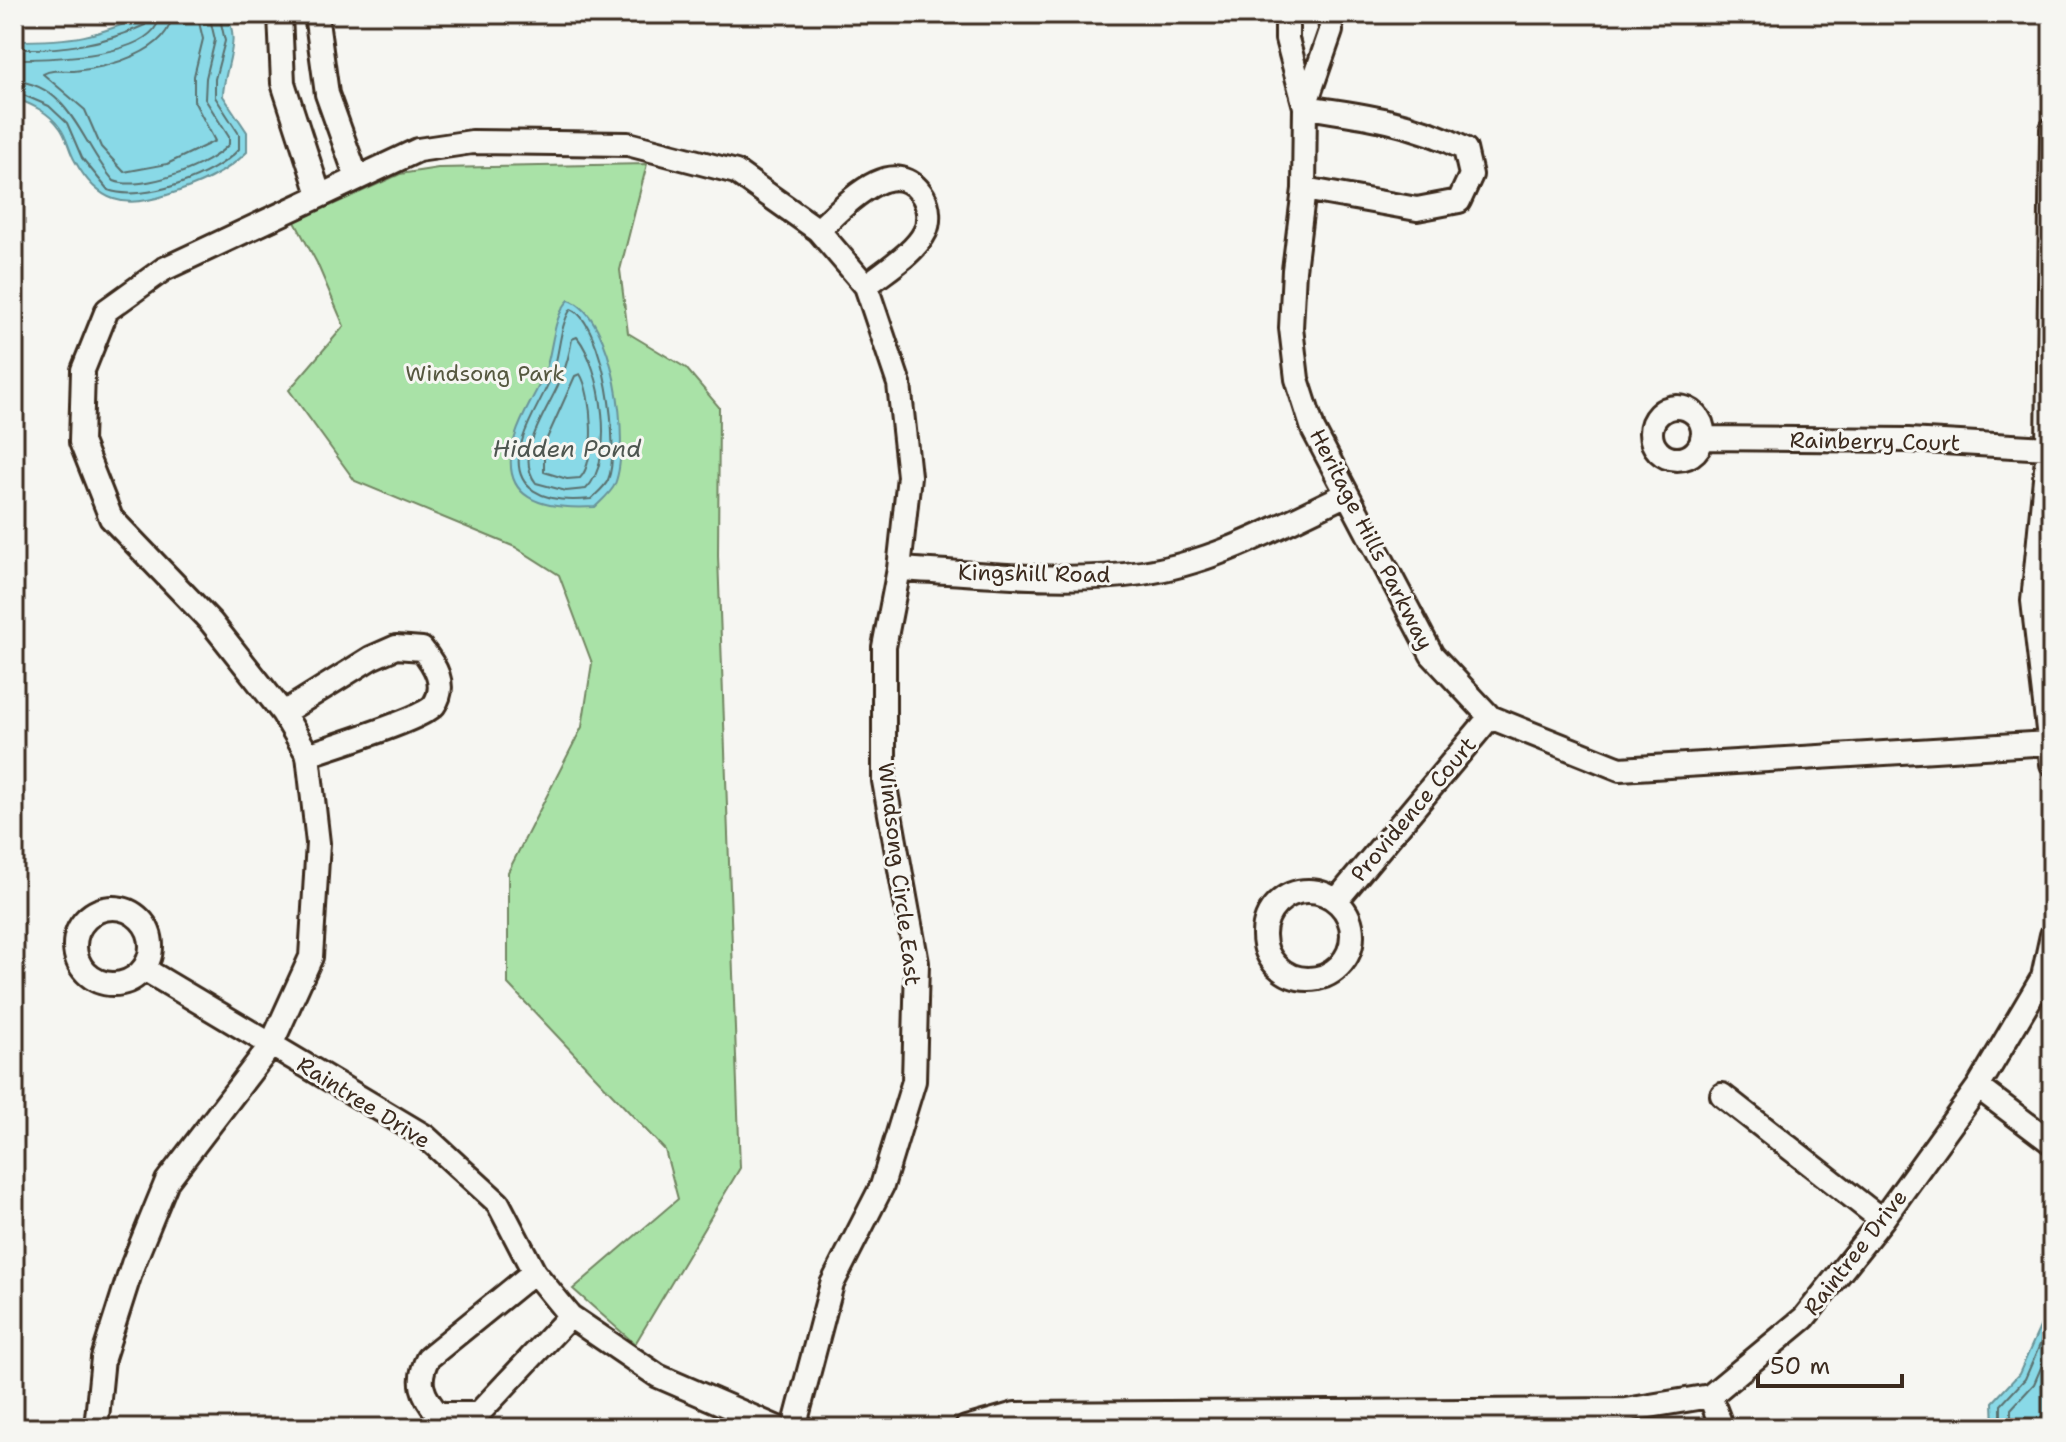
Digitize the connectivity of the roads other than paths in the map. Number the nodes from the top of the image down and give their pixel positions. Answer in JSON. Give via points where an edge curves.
{"nodes":[{"id":1,"x":280,"y":14,"type":"edge"},
{"id":2,"x":316,"y":14,"type":"edge"},
{"id":3,"x":1287,"y":14,"type":"edge"},
{"id":4,"x":1330,"y":14,"type":"edge"},
{"id":5,"x":1305,"y":107,"type":"junction"},
{"id":6,"x":2052,"y":129,"type":"edge"},
{"id":7,"x":357,"y":178,"type":"junction"},
{"id":8,"x":1304,"y":189,"type":"junction"},
{"id":9,"x":319,"y":194,"type":"junction"},
{"id":10,"x":818,"y":230,"type":"junction"},
{"id":11,"x":866,"y":286,"type":"junction"},
{"id":12,"x":1702,"y":438,"type":"dead end"},
{"id":13,"x":2048,"y":448,"type":"junction"},
{"id":14,"x":1347,"y":494,"type":"junction"},
{"id":15,"x":899,"y":569,"type":"junction"},
{"id":16,"x":283,"y":713,"type":"junction"},
{"id":17,"x":1490,"y":717,"type":"junction"},
{"id":18,"x":2050,"y":753,"type":"edge"},
{"id":19,"x":308,"y":755,"type":"junction"},
{"id":20,"x":1336,"y":901,"type":"dead end"},
{"id":21,"x":2052,"y":935,"type":"edge"},
{"id":22,"x":144,"y":969,"type":"dead end"},
{"id":23,"x":271,"y":1045,"type":"junction"},
{"id":24,"x":1978,"y":1087,"type":"junction"},
{"id":25,"x":1722,"y":1095,"type":"dead end"},
{"id":26,"x":2052,"y":1143,"type":"edge"},
{"id":27,"x":1882,"y":1220,"type":"junction"},
{"id":28,"x":534,"y":1272,"type":"junction"},
{"id":29,"x":570,"y":1316,"type":"junction"},
{"id":30,"x":1710,"y":1396,"type":"junction"},
{"id":31,"x":96,"y":1428,"type":"edge"},
{"id":32,"x":778,"y":1428,"type":"edge"},
{"id":33,"x":794,"y":1428,"type":"edge"},
{"id":34,"x":966,"y":1428,"type":"edge"},
{"id":35,"x":1722,"y":1428,"type":"edge"}],
"edges":[{"from":1,"to":9,"type":"street","via":[[283,83]]},
{"from":2,"to":7,"type":"street","via":[[327,94]]},
{"from":3,"to":5,"type":"street","name":"Heritage Hills Parkway","via":[[1287,39]]},
{"from":4,"to":5,"type":"street","name":"Heritage Hills Parkway","via":[[1331,31]]},
{"from":5,"to":8,"type":"street","name":"Heritage Hills Parkway"},
{"from":5,"to":8,"type":"street","via":[[1405,123],[1439,135],[1465,149],[1471,175],[1459,201],[1417,209]]},
{"from":6,"to":13,"type":"street"},
{"from":7,"to":9,"type":"street","name":"Windsong Circle East"},
{"from":7,"to":10,"type":"street","name":"Windsong Circle East","via":[[418,150],[472,142],[628,144],[736,172]]},
{"from":8,"to":14,"type":"street","name":"Heritage Hills Parkway","via":[[1291,328],[1297,379],[1313,429]]},
{"from":9,"to":16,"type":"street","name":"Windsong Circle East","via":[[164,269],[107,310],[83,370],[81,442],[111,518],[211,622]]},
{"from":10,"to":11,"type":"street","name":"Windsong Circle East"},
{"from":10,"to":11,"type":"street","via":[[866,186],[889,178],[913,184],[925,198],[925,232]]},
{"from":11,"to":15,"type":"street","name":"Windsong Circle East","via":[[899,384],[909,476]]},
{"from":12,"to":13,"type":"street","name":"Rainberry Court"},
{"from":13,"to":18,"type":"street","via":[[2033,601]]},
{"from":14,"to":15,"type":"street","name":"Kingshill Road","via":[[1223,552],[1144,573],[1069,577]]},
{"from":14,"to":17,"type":"street","name":"Heritage Hills Parkway","via":[[1432,655]]},
{"from":15,"to":33,"type":"street","name":"Windsong Circle East","via":[[884,647],[884,781],[917,963],[914,1081],[882,1186],[832,1284]]},
{"from":16,"to":19,"type":"street","name":"Windsong Circle East"},
{"from":16,"to":19,"type":"street","via":[[396,647],[422,649],[436,665],[440,687],[434,705],[416,717]]},
{"from":17,"to":18,"type":"street","name":"Heritage Hills Parkway","via":[[1620,769]]},
{"from":17,"to":20,"type":"street","name":"Providence Court"},
{"from":19,"to":23,"type":"street","via":[[318,843],[311,957]]},
{"from":21,"to":24,"type":"street","name":"Raintree Drive","via":[[2043,977]]},
{"from":22,"to":23,"type":"street","name":"Raintree Drive"},
{"from":23,"to":28,"type":"street","name":"Raintree Drive","via":[[426,1137],[498,1203]]},
{"from":23,"to":31,"type":"street","via":[[167,1181],[103,1358]]},
{"from":24,"to":26,"type":"street"},
{"from":24,"to":27,"type":"street","name":"Raintree Drive"},
{"from":25,"to":27,"type":"street"},
{"from":27,"to":30,"type":"street","name":"Raintree Drive","via":[[1804,1318]]},
{"from":28,"to":29,"type":"street","name":"Raintree Drive"},
{"from":28,"to":29,"type":"street","via":[[428,1358],[420,1374],[424,1396],[438,1414],[478,1414]]},
{"from":29,"to":32,"type":"street","name":"Raintree Drive","via":[[658,1376]]},
{"from":30,"to":34,"type":"street","via":[[1626,1410],[1015,1414]]},
{"from":30,"to":35,"type":"street"}]}
